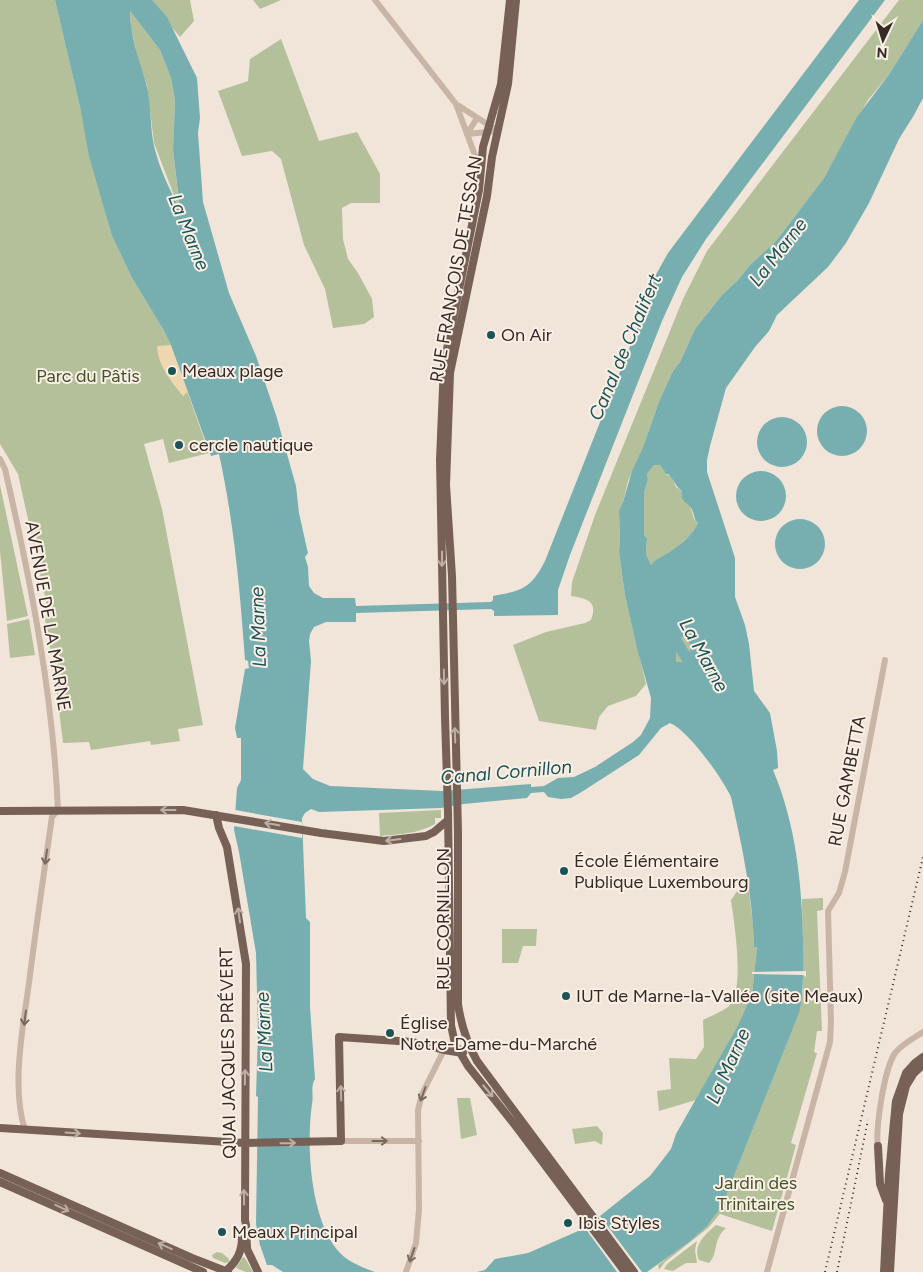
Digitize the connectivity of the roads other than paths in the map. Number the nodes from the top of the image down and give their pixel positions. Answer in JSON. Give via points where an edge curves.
{"nodes":[{"id":1,"x":376,"y":0,"type":"edge"},
{"id":2,"x":510,"y":0,"type":"edge"},
{"id":3,"x":516,"y":0,"type":"edge"},
{"id":4,"x":456,"y":104,"type":"junction"},
{"id":5,"x":476,"y":118,"type":"junction"},
{"id":6,"x":490,"y":125,"type":"junction"},
{"id":7,"x":498,"y":131,"type":"junction"},
{"id":8,"x":487,"y":133,"type":"junction"},
{"id":9,"x":467,"y":134,"type":"junction"},
{"id":10,"x":481,"y":170,"type":"junction"},
{"id":11,"x":0,"y":458,"type":"edge"},
{"id":12,"x":885,"y":660,"type":"dead end"},
{"id":13,"x":447,"y":782,"type":"joint"},
{"id":14,"x":456,"y":783,"type":"joint"},
{"id":15,"x":58,"y":810,"type":"junction"},
{"id":16,"x":0,"y":811,"type":"edge"},
{"id":17,"x":216,"y":815,"type":"junction"},
{"id":18,"x":448,"y":816,"type":"junction"},
{"id":19,"x":426,"y":836,"type":"junction"},
{"id":20,"x":448,"y":839,"type":"junction"},
{"id":21,"x":923,"y":1032,"type":"edge"},
{"id":22,"x":444,"y":1050,"type":"junction"},
{"id":23,"x":459,"y":1052,"type":"junction"},
{"id":24,"x":473,"y":1054,"type":"junction"},
{"id":25,"x":923,"y":1057,"type":"edge"},
{"id":26,"x":923,"y":1065,"type":"edge"},
{"id":27,"x":0,"y":1128,"type":"edge"},
{"id":28,"x":24,"y":1130,"type":"junction"},
{"id":29,"x":341,"y":1141,"type":"junction"},
{"id":30,"x":418,"y":1141,"type":"junction"},
{"id":31,"x":244,"y":1144,"type":"junction"},
{"id":32,"x":878,"y":1146,"type":"junction"},
{"id":33,"x":0,"y":1173,"type":"edge"},
{"id":34,"x":889,"y":1174,"type":"junction"},
{"id":35,"x":0,"y":1182,"type":"edge"},
{"id":36,"x":891,"y":1186,"type":"junction"},
{"id":37,"x":887,"y":1202,"type":"junction"},
{"id":38,"x":245,"y":1220,"type":"junction"},
{"id":39,"x":592,"y":1222,"type":"junction"},
{"id":40,"x":892,"y":1230,"type":"junction"},
{"id":41,"x":175,"y":1260,"type":"junction"},
{"id":42,"x":203,"y":1272,"type":"edge"},
{"id":43,"x":227,"y":1272,"type":"edge"},
{"id":44,"x":258,"y":1272,"type":"edge"},
{"id":45,"x":406,"y":1272,"type":"edge"},
{"id":46,"x":625,"y":1272,"type":"edge"},
{"id":47,"x":634,"y":1272,"type":"edge"},
{"id":48,"x":767,"y":1272,"type":"edge"},
{"id":49,"x":884,"y":1272,"type":"edge"},
{"id":50,"x":890,"y":1272,"type":"edge"}],
"edges":[{"from":1,"to":4,"type":"street"},
{"from":2,"to":6,"type":"main road","name":"RUE FRANÇOIS DE TESSAN","via":[[504,68]]},
{"from":3,"to":7,"type":"main road","name":"RUE FRANÇOIS DE TESSAN","via":[[510,69]]},
{"from":4,"to":5,"type":"street"},
{"from":4,"to":9,"type":"street"},
{"from":5,"to":6,"type":"street"},
{"from":5,"to":9,"type":"street"},
{"from":6,"to":7,"type":"street"},
{"from":6,"to":8,"type":"main road","name":"RUE FRANÇOIS DE TESSAN"},
{"from":7,"to":8,"type":"street"},
{"from":14,"to":7,"type":"main road","name":"RUE FRANÇOIS DE TESSAN","one_way":true,"via":[[452,576],[446,485],[450,373]]},
{"from":8,"to":9,"type":"street"},
{"from":8,"to":10,"type":"main road","name":"RUE FRANÇOIS DE TESSAN"},
{"from":9,"to":10,"type":"street"},
{"from":10,"to":13,"type":"main road","name":"RUE FRANÇOIS DE TESSAN","one_way":true,"via":[[442,384],[440,460]]},
{"from":11,"to":15,"type":"street","name":"AVENUE DE LA MARNE","via":[[22,544],[43,654]]},
{"from":12,"to":48,"type":"street","name":"RUE GAMBETTA","via":[[845,872],[839,893],[828,910],[830,1042]]},
{"from":13,"to":18,"type":"main road","name":"RUE CORNILLON"},
{"from":14,"to":24,"type":"main road","name":"RUE CORNILLON","via":[[458,1004]]},
{"from":15,"to":16,"type":"main road"},
{"from":17,"to":15,"type":"main road","one_way":true,"via":[[177,810]]},
{"from":15,"to":28,"type":"street","one_way":true,"via":[[52,817],[24,1024],[18,1094]]},
{"from":19,"to":17,"type":"main road","one_way":true,"via":[[384,841]]},
{"from":31,"to":17,"type":"main road","name":"QUAI JACQUES PRÉVERT","one_way":true,"via":[[246,964],[227,847]]},
{"from":18,"to":19,"type":"main road","via":[[439,828]]},
{"from":18,"to":20,"type":"main road","name":"RUE CORNILLON"},
{"from":19,"to":20,"type":"main road","via":[[441,835]]},
{"from":20,"to":23,"type":"main road","name":"RUE CORNILLON","via":[[450,1005],[452,1032]]},
{"from":21,"to":32,"type":"street","via":[[900,1048],[890,1063],[882,1098]]},
{"from":22,"to":23,"type":"main road"},
{"from":29,"to":22,"type":"main road","one_way":true,"via":[[339,1037],[413,1042]]},
{"from":22,"to":30,"type":"street","one_way":true,"via":[[422,1094],[418,1110]]},
{"from":23,"to":24,"type":"main road"},
{"from":23,"to":39,"type":"main road","name":"RUE CORNILLON","one_way":true},
{"from":24,"to":39,"type":"main road","name":"RUE CORNILLON"},
{"from":25,"to":34,"type":"main road","via":[[906,1072],[900,1085],[893,1119]]},
{"from":26,"to":36,"type":"main road","via":[[910,1079],[902,1099]]},
{"from":27,"to":28,"type":"main road"},
{"from":28,"to":31,"type":"main road","one_way":true},
{"from":29,"to":30,"type":"street","one_way":true},
{"from":31,"to":29,"type":"main road","one_way":true},
{"from":30,"to":45,"type":"street","one_way":true,"via":[[416,1243]]},
{"from":38,"to":31,"type":"main road","name":"QUAI JACQUES PRÉVERT","one_way":true},
{"from":32,"to":34,"type":"street","via":[[881,1166]]},
{"from":32,"to":37,"type":"main road","via":[[880,1184]]},
{"from":43,"to":33,"type":"main road","one_way":true},
{"from":34,"to":36,"type":"main road"},
{"from":34,"to":40,"type":"street","via":[[889,1221]]},
{"from":35,"to":41,"type":"main road","one_way":true},
{"from":36,"to":37,"type":"main road"},
{"from":36,"to":40,"type":"main road"},
{"from":37,"to":49,"type":"main road"},
{"from":38,"to":43,"type":"main road","via":[[241,1251]]},
{"from":38,"to":44,"type":"main road","name":"QUAI JACQUES PRÉVERT","via":[[247,1249]]},
{"from":39,"to":46,"type":"main road"},
{"from":39,"to":47,"type":"main road"},
{"from":40,"to":50,"type":"main road"},
{"from":41,"to":42,"type":"main road"},
{"from":41,"to":43,"type":"main road","via":[[186,1260],[211,1271]]}]}
